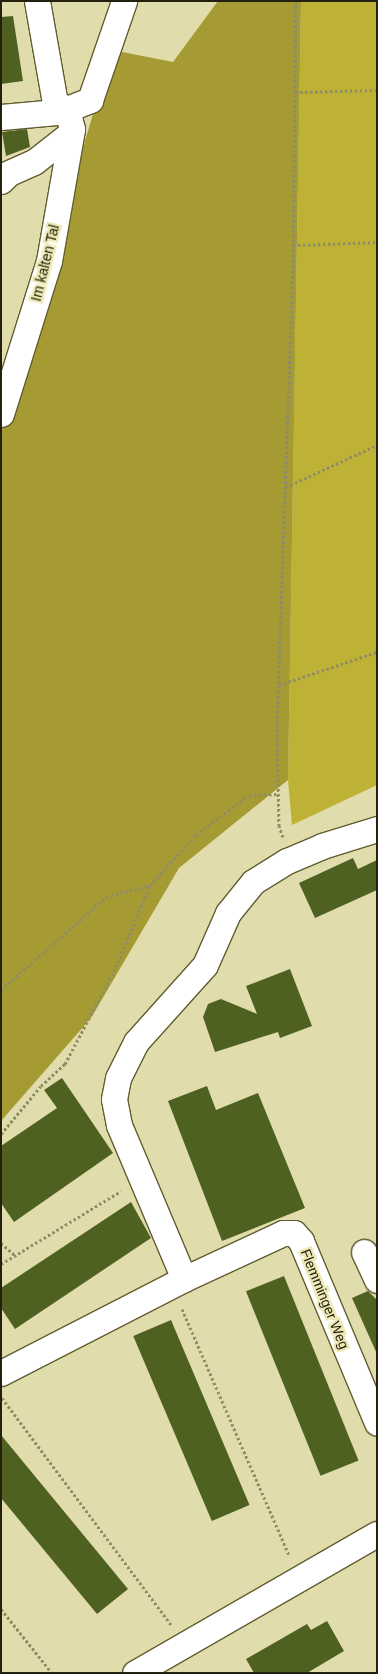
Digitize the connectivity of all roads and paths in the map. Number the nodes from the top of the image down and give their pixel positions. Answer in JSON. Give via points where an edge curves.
{"nodes":[{"id":1,"x":37,"y":1,"type":"edge"},
{"id":2,"x":124,"y":1,"type":"edge"},
{"id":3,"x":296,"y":1,"type":"edge"},
{"id":4,"x":377,"y":90,"type":"edge"},
{"id":5,"x":295,"y":92,"type":"junction"},
{"id":6,"x":1,"y":117,"type":"edge"},
{"id":7,"x":69,"y":118,"type":"junction"},
{"id":8,"x":1,"y":181,"type":"edge"},
{"id":9,"x":377,"y":242,"type":"edge"},
{"id":10,"x":293,"y":245,"type":"junction"},
{"id":11,"x":1,"y":414,"type":"edge"},
{"id":12,"x":377,"y":445,"type":"edge"},
{"id":13,"x":286,"y":487,"type":"junction"},
{"id":14,"x":377,"y":652,"type":"edge"},
{"id":15,"x":279,"y":685,"type":"junction"},
{"id":16,"x":278,"y":794,"type":"junction"},
{"id":17,"x":377,"y":829,"type":"edge"},
{"id":18,"x":292,"y":859,"type":"junction"},
{"id":19,"x":150,"y":885,"type":"junction"},
{"id":20,"x":1,"y":990,"type":"edge"},
{"id":21,"x":1,"y":1134,"type":"edge"},
{"id":22,"x":140,"y":1180,"type":"junction"},
{"id":23,"x":1,"y":1243,"type":"edge"},
{"id":24,"x":364,"y":1252,"type":"dead end"},
{"id":25,"x":15,"y":1255,"type":"junction"},
{"id":26,"x":1,"y":1264,"type":"edge"},
{"id":27,"x":377,"y":1280,"type":"edge"},
{"id":28,"x":178,"y":1282,"type":"junction"},
{"id":29,"x":1,"y":1373,"type":"edge"},
{"id":30,"x":1,"y":1397,"type":"edge"},
{"id":31,"x":377,"y":1424,"type":"edge"},
{"id":32,"x":377,"y":1534,"type":"edge"},
{"id":33,"x":302,"y":1577,"type":"junction"},
{"id":34,"x":1,"y":1609,"type":"edge"},
{"id":35,"x":183,"y":1645,"type":"junction"},
{"id":36,"x":52,"y":1673,"type":"edge"},
{"id":37,"x":135,"y":1673,"type":"edge"}],
"edges":[{"from":1,"to":7,"type":"street","via":[[56,103]]},
{"from":2,"to":7,"type":"street","via":[[90,100]]},
{"from":3,"to":5,"type":"path"},
{"from":4,"to":5,"type":"path"},
{"from":5,"to":10,"type":"path"},
{"from":6,"to":7,"type":"street"},
{"from":7,"to":8,"type":"street","via":[[34,162],[9,173]]},
{"from":7,"to":11,"type":"street","name":"Im kalten Tal","via":[[49,262]]},
{"from":9,"to":10,"type":"path"},
{"from":10,"to":13,"type":"path"},
{"from":12,"to":13,"type":"path"},
{"from":13,"to":15,"type":"path"},
{"from":14,"to":15,"type":"path"},
{"from":15,"to":16,"type":"path"},
{"from":16,"to":18,"type":"path","via":[[278,826]]},
{"from":16,"to":19,"type":"path","via":[[248,795],[196,835]]},
{"from":17,"to":18,"type":"street","via":[[338,840]]},
{"from":18,"to":22,"type":"street","via":[[253,882],[228,913],[204,965],[136,1042],[118,1078],[114,1099],[119,1125]]},
{"from":19,"to":20,"type":"path","via":[[106,896]]},
{"from":19,"to":21,"type":"path","via":[[116,967],[65,1064],[41,1086]]},
{"from":22,"to":25,"type":"path"},
{"from":22,"to":28,"type":"street"},
{"from":23,"to":25,"type":"path"},
{"from":24,"to":27,"type":"street"},
{"from":25,"to":26,"type":"path"},
{"from":28,"to":29,"type":"street","name":"Flemminger Weg"},
{"from":28,"to":31,"type":"street","name":"Flemminger Weg","via":[[282,1234],[294,1233],[301,1241]]},
{"from":28,"to":33,"type":"path","via":[[256,1483]]},
{"from":30,"to":35,"type":"path"},
{"from":32,"to":33,"type":"street"},
{"from":33,"to":35,"type":"street"},
{"from":34,"to":36,"type":"path"},
{"from":35,"to":37,"type":"street"}]}
